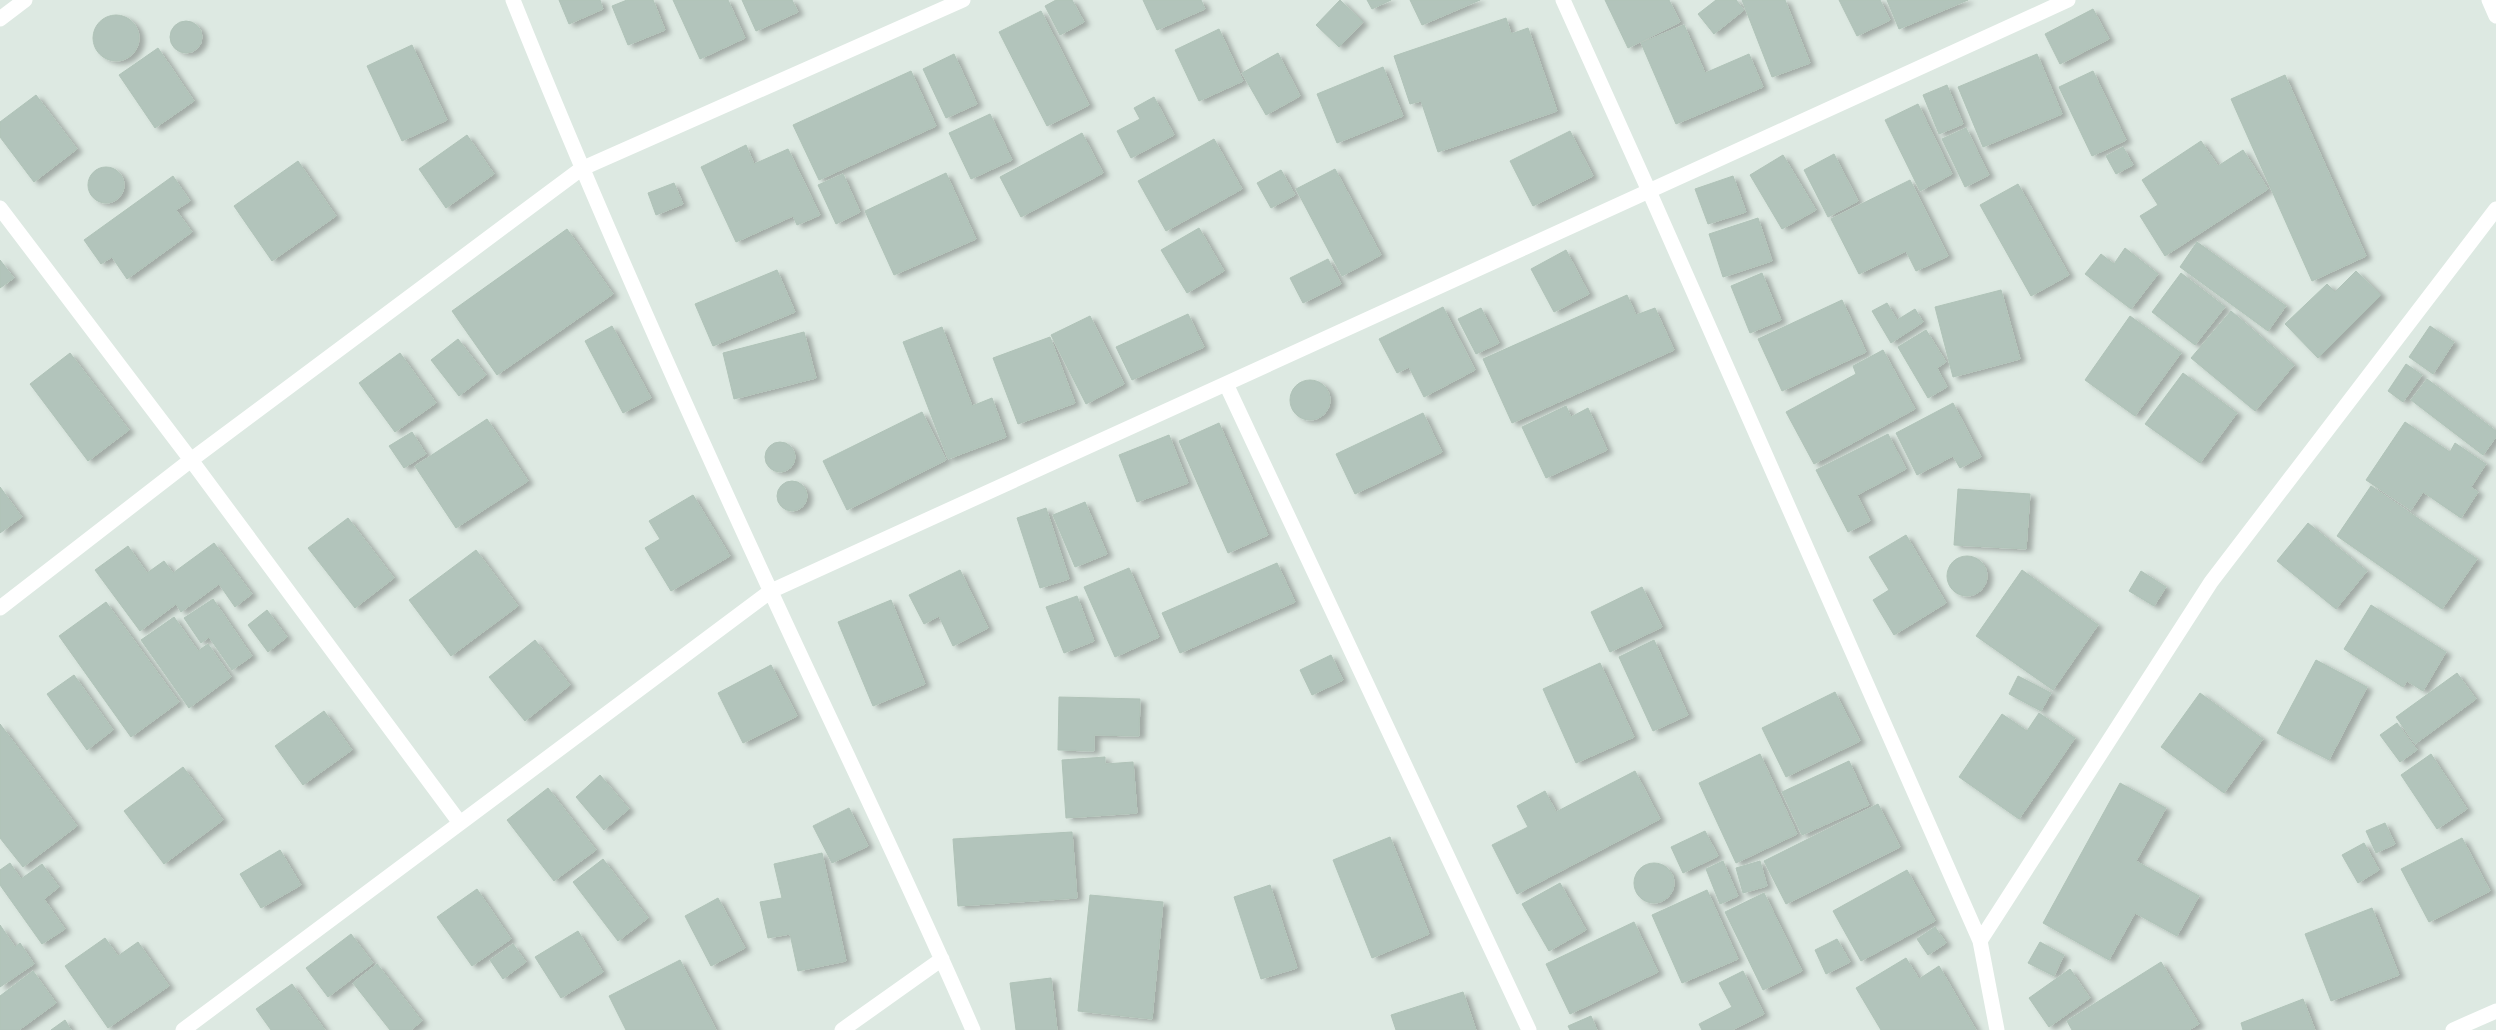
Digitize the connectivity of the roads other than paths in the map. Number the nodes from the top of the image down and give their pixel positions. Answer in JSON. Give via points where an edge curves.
{"nodes":[{"id":1,"x":25,"y":0,"type":"edge"},
{"id":2,"x":513,"y":0,"type":"edge"},
{"id":3,"x":963,"y":0,"type":"edge"},
{"id":4,"x":1563,"y":0,"type":"edge"},
{"id":5,"x":2068,"y":0,"type":"edge"},
{"id":6,"x":2489,"y":0,"type":"edge"},
{"id":7,"x":2496,"y":16,"type":"edge"},
{"id":8,"x":0,"y":19,"type":"edge"},
{"id":9,"x":581,"y":169,"type":"junction"},
{"id":10,"x":1649,"y":191,"type":"junction"},
{"id":11,"x":0,"y":208,"type":"edge"},
{"id":12,"x":2496,"y":209,"type":"edge"},
{"id":13,"x":1226,"y":384,"type":"junction"},
{"id":14,"x":191,"y":460,"type":"junction"},
{"id":15,"x":771,"y":591,"type":"junction"},
{"id":16,"x":0,"y":608,"type":"edge"},
{"id":17,"x":460,"y":823,"type":"junction"},
{"id":18,"x":1980,"y":941,"type":"junction"},
{"id":19,"x":942,"y":959,"type":"junction"},
{"id":20,"x":2496,"y":1011,"type":"edge"},
{"id":21,"x":183,"y":1030,"type":"edge"},
{"id":22,"x":842,"y":1030,"type":"edge"},
{"id":23,"x":973,"y":1030,"type":"edge"},
{"id":24,"x":1530,"y":1030,"type":"edge"},
{"id":25,"x":1996,"y":1030,"type":"edge"},
{"id":26,"x":2453,"y":1030,"type":"edge"}],
"edges":[{"from":1,"to":8,"type":"street"},
{"from":2,"to":9,"type":"street"},
{"from":3,"to":9,"type":"street"},
{"from":4,"to":10,"type":"street"},
{"from":5,"to":10,"type":"street"},
{"from":6,"to":7,"type":"street"},
{"from":9,"to":14,"type":"street"},
{"from":9,"to":15,"type":"street"},
{"from":10,"to":13,"type":"street"},
{"from":10,"to":18,"type":"street"},
{"from":11,"to":14,"type":"street"},
{"from":12,"to":18,"type":"street","via":[[2211,582]]},
{"from":13,"to":15,"type":"street"},
{"from":13,"to":24,"type":"street"},
{"from":14,"to":16,"type":"street"},
{"from":14,"to":17,"type":"street"},
{"from":15,"to":17,"type":"street"},
{"from":15,"to":19,"type":"street"},
{"from":17,"to":21,"type":"street"},
{"from":18,"to":25,"type":"street"},
{"from":19,"to":22,"type":"street"},
{"from":19,"to":23,"type":"street"},
{"from":20,"to":26,"type":"street"}]}
